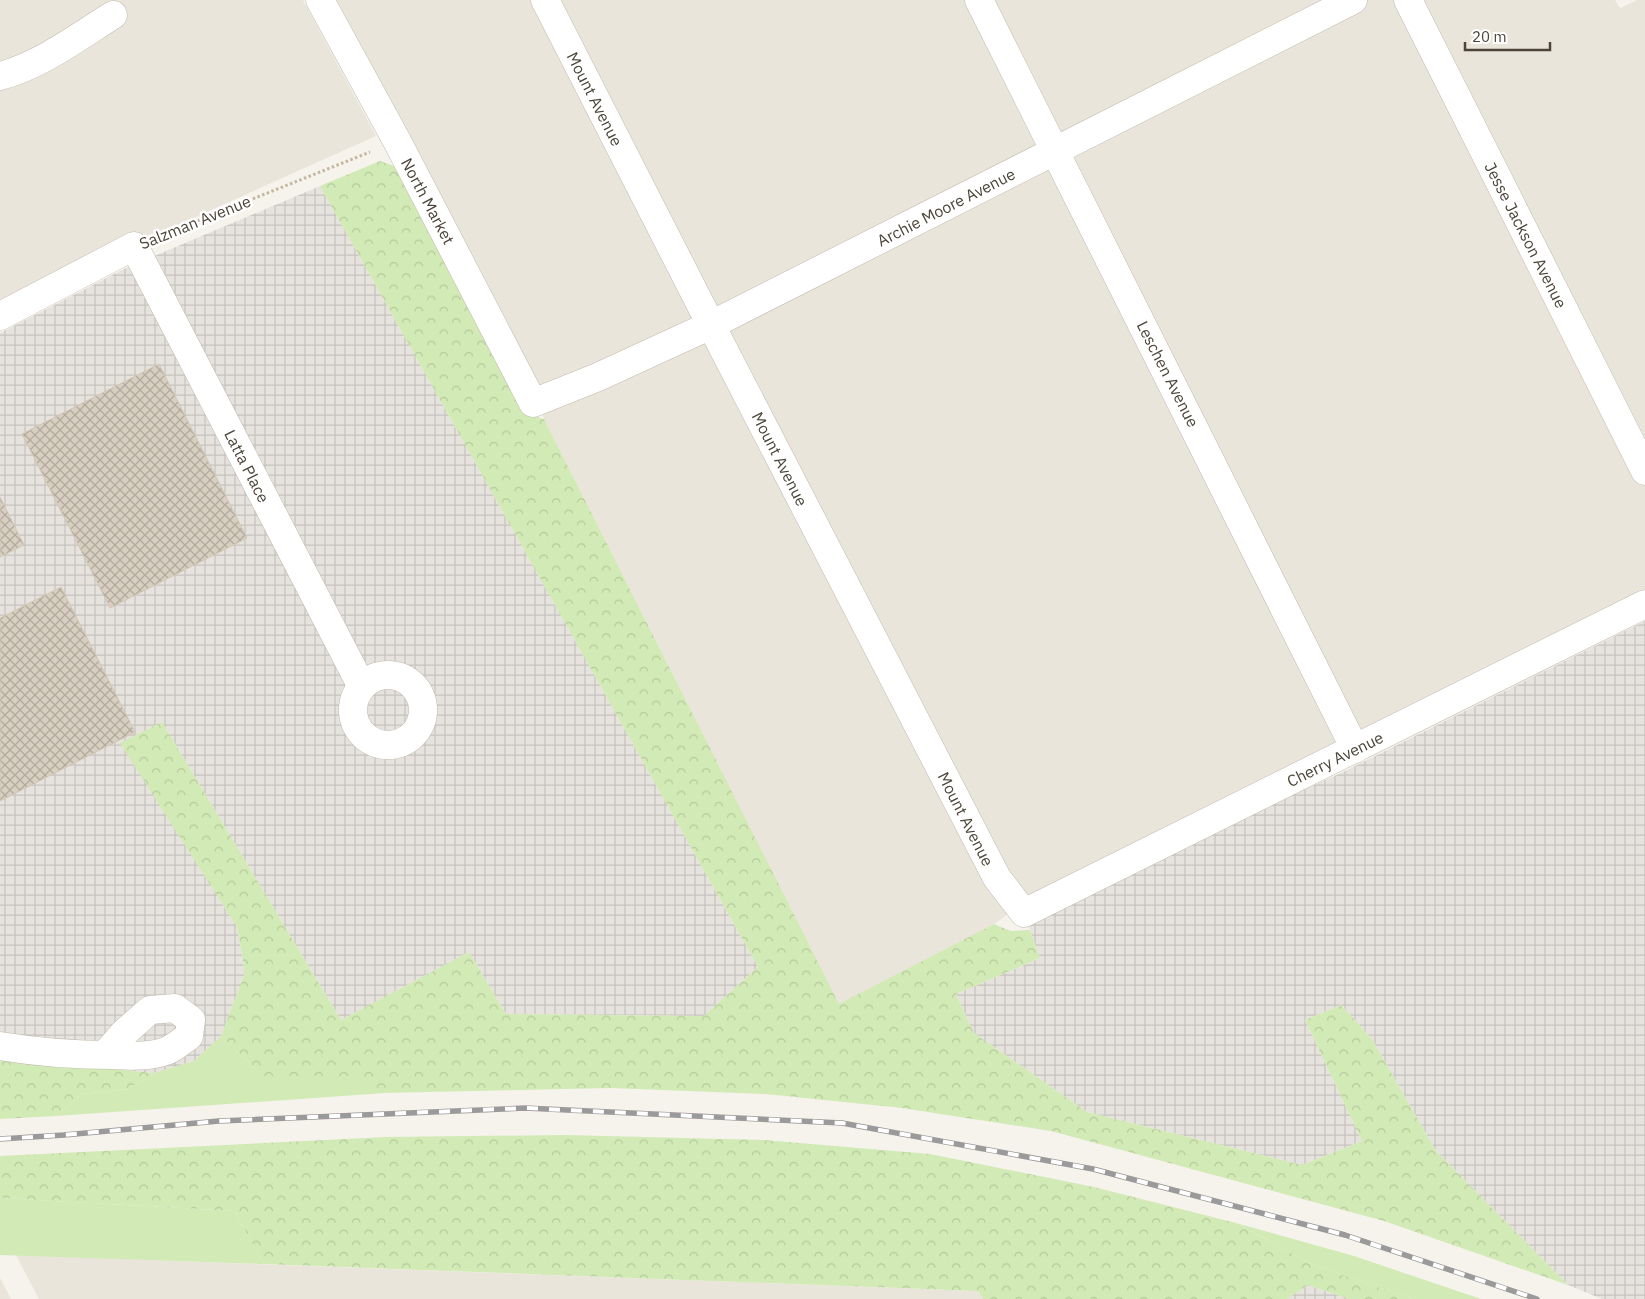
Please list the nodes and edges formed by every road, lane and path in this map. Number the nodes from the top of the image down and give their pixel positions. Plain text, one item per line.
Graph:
1 (320, 0) edge
2 (545, 0) edge
3 (979, 0) edge
4 (1354, 0) edge
5 (1408, 0) edge
6 (113, 14) dead end
7 (0, 76) edge
8 (397, 141) junction
9 (1056, 151) junction
10 (134, 246) junction
11 (0, 316) edge
12 (711, 325) junction
13 (533, 403) joint
14 (1645, 470) edge
15 (1645, 604) edge
16 (361, 686) dead end
17 (1355, 749) junction
18 (1024, 913) joint
19 (0, 1046) edge
20 (105, 1055) dead end

1 - 8 street, North Market
2 - 12 street, Mount Avenue
3 - 9 street, Leschen Avenue
4 - 9 street, Archie Moore Avenue
5 - 14 street, Jesse Jackson Avenue
6 - 7 street
8 - 10 path, Salzman Avenue
8 - 13 street, North Market
9 - 12 street, Archie Moore Avenue
9 - 17 street, Leschen Avenue
10 - 11 street, Salzman Avenue
10 - 16 street, Latta Place
12 - 13 street, Archie Moore Avenue
12 - 18 street, Mount Avenue
15 - 17 street, Cherry Avenue
17 - 18 street, Cherry Avenue
19 - 20 street

